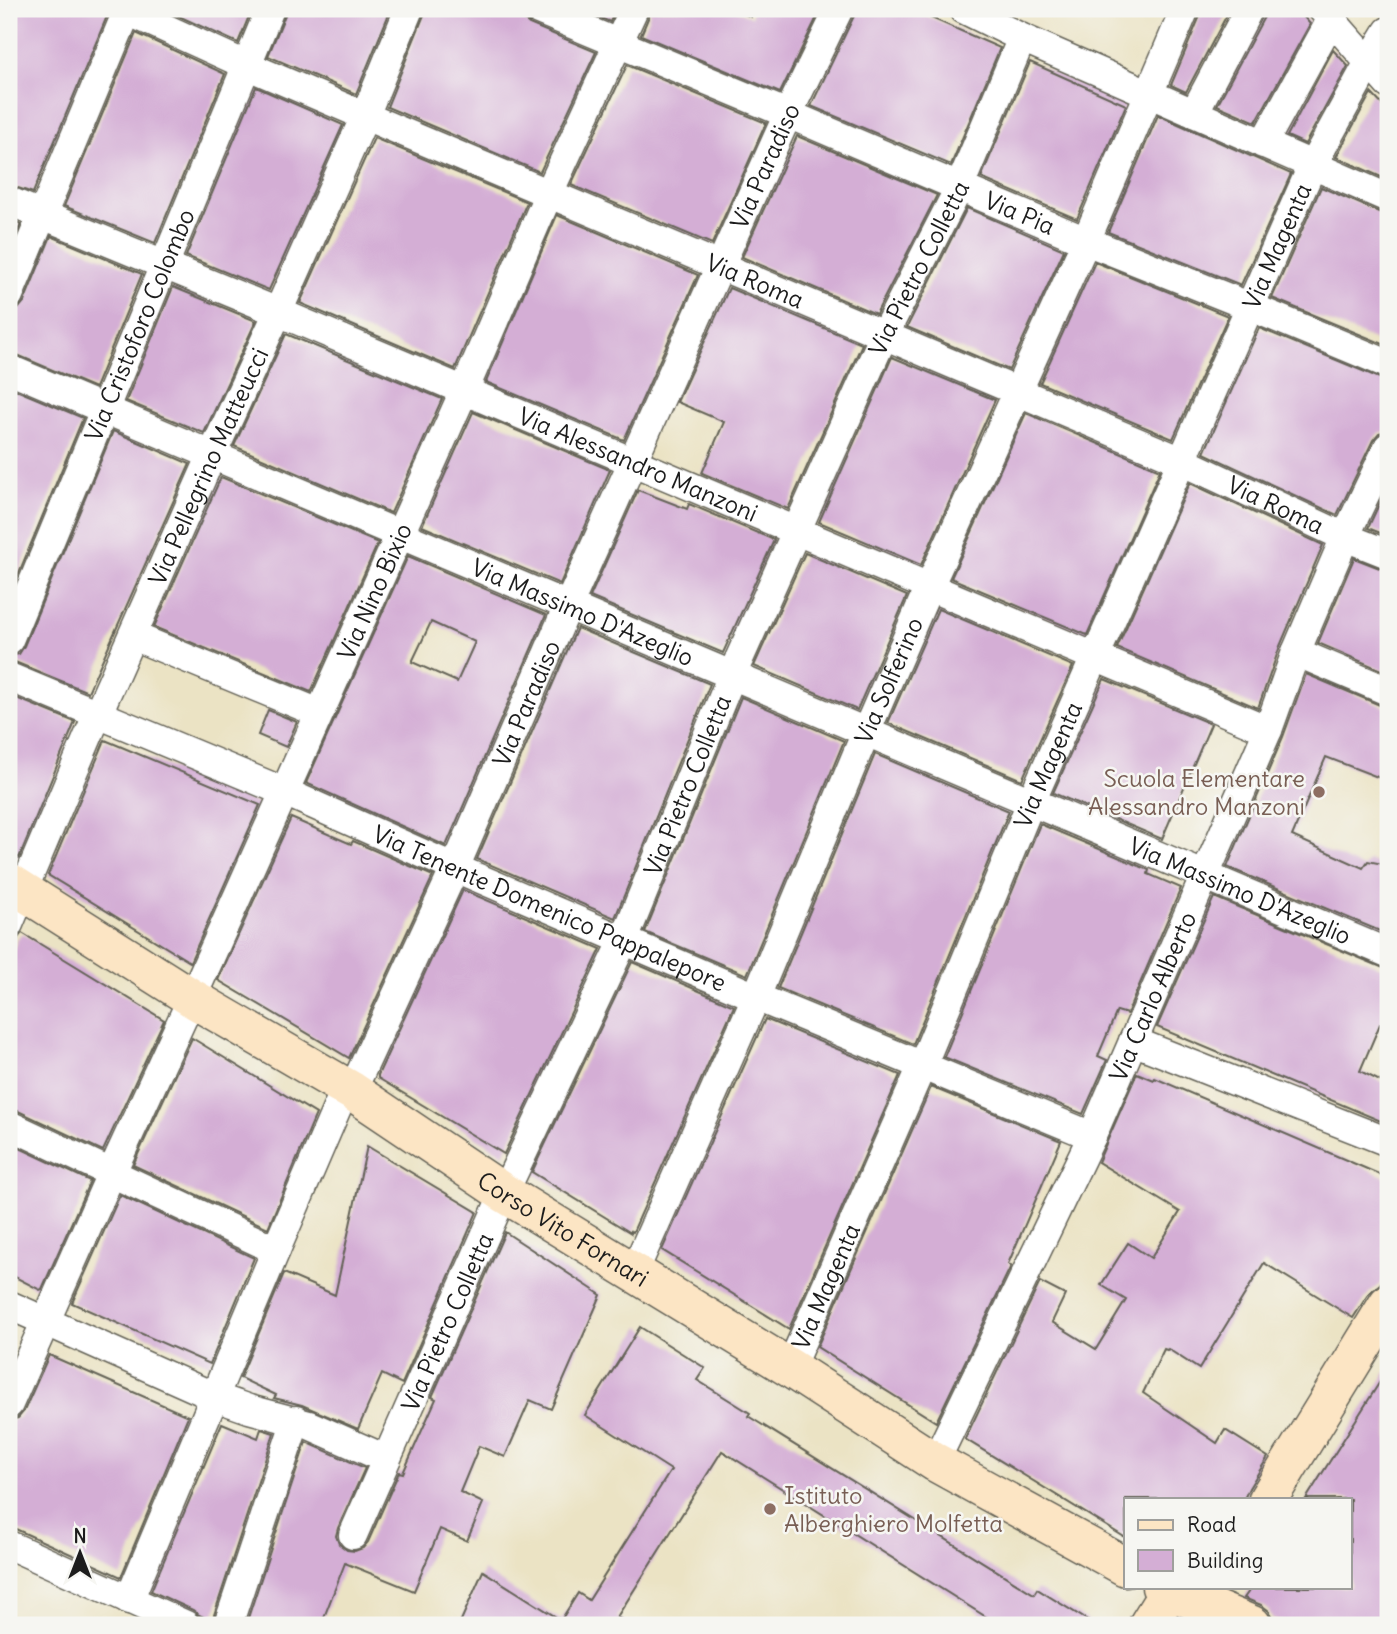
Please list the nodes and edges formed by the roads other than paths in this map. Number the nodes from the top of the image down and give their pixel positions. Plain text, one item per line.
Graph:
1 (126, 9) edge
2 (270, 9) edge
3 (409, 9) edge
4 (536, 9) edge
5 (634, 9) edge
6 (839, 9) edge
7 (963, 9) edge
8 (1185, 9) edge
9 (1249, 9) edge
10 (1330, 13) edge
11 (1388, 31) edge
12 (1022, 38) junction
13 (619, 43) junction
14 (1369, 62) junction
15 (246, 65) junction
16 (1388, 84) edge
17 (1149, 93) junction
18 (1194, 113) junction
19 (788, 114) junction
20 (365, 116) junction
21 (1263, 144) junction
22 (1313, 164) junction
23 (959, 188) junction
24 (548, 193) junction
25 (1388, 198) edge
26 (9, 201) edge
27 (43, 215) junction
28 (1086, 241) junction
29 (164, 265) junction
30 (721, 266) junction
31 (9, 295) edge
32 (1251, 307) junction
33 (278, 313) junction
34 (884, 335) junction
35 (1388, 364) edge
36 (9, 369) edge
37 (464, 391) junction
38 (1017, 392) junction
39 (104, 410) junction
40 (1388, 447) edge
41 (212, 455) junction
42 (1182, 461) junction
43 (632, 462) junction
44 (796, 531) junction
45 (399, 534) junction
46 (1345, 537) junction
47 (1388, 554) edge
48 (929, 587) junction
49 (568, 606) junction
50 (133, 636) junction
51 (9, 640) edge
52 (1296, 652) junction
53 (1096, 657) junction
54 (732, 675) junction
55 (9, 677) edge
56 (1388, 691) edge
57 (98, 713) junction
58 (319, 713) junction
59 (1268, 730) junction
60 (866, 732) junction
61 (285, 792) junction
62 (1031, 802) junction
63 (455, 868) junction
64 (1205, 876) junction
65 (13, 899) edge
66 (624, 940) junction
67 (1388, 953) edge
68 (756, 997) junction
69 (192, 998) junction
70 (1133, 1041) junction
71 (922, 1066) junction
72 (349, 1089) junction
73 (9, 1125) edge
74 (1092, 1136) junction
75 (1388, 1142) edge
76 (111, 1174) junction
77 (504, 1193) junction
78 (276, 1250) junction
79 (634, 1272) junction
80 (9, 1305) edge
81 (1385, 1315) edge
82 (46, 1321) junction
83 (790, 1368) junction
84 (215, 1396) junction
85 (9, 1404) edge
86 (296, 1420) junction
87 (386, 1459) junction
88 (935, 1462) junction
89 (1269, 1498) edge
90 (354, 1535) dead end
91 (9, 1545) edge
92 (1124, 1566) edge
93 (129, 1600) junction
94 (1193, 1601) edge
95 (186, 1625) edge
96 (228, 1625) edge
97 (1148, 1625) edge
98 (1252, 1625) edge

1 - 15 street, Via Roma
1 - 27 street
2 - 15 street, Via Cristoforo Colombo
3 - 20 street, Via Pellegrino Matteucci
4 - 13 street, Via Pia
5 - 13 street, Via Nino Bixio
6 - 19 street, Via Paradiso
7 - 12 street
8 - 17 street, Via Solferino
9 - 18 street
10 - 14 street
10 - 21 street
11 - 14 street, Via Magenta
12 - 17 street
12 - 23 street, Via Pietro Colletta
13 - 19 street, Via Pia
13 - 24 street, Via Nino Bixio
14 - 16 street
14 - 22 street, Via Magenta
15 - 20 street, Via Roma
15 - 29 street, Via Cristoforo Colombo
17 - 18 street
17 - 28 street, Via Solferino
18 - 21 street
19 - 23 street, Via Pia
19 - 30 street, Via Paradiso
20 - 24 street, Via Roma
20 - 33 street, Via Pellegrino Matteucci
21 - 22 street
22 - 25 street
22 - 32 street, Via Magenta
23 - 28 street, Via Pia
23 - 34 street, Via Pietro Colletta
24 - 30 street, Via Roma
24 - 37 street, Via Nino Bixio
26 - 27 street, Via Alessandro Manzoni
27 - 29 street, Via Alessandro Manzoni
27 - 31 street
28 - 32 street, Via Pia
28 - 38 street, Via Solferino
29 - 33 street, Via Alessandro Manzoni
29 - 39 street, Via Cristoforo Colombo
30 - 34 street, Via Roma
30 - 43 street, Via Paradiso
32 - 35 street, Via Pia
32 - 42 street, Via Magenta
33 - 37 street, Via Alessandro Manzoni
33 - 41 street, Via Pellegrino Matteucci
34 - 38 street, Via Roma
34 - 44 street, Via Pietro Colletta
36 - 39 street, Via Massimo D'Azeglio
37 - 43 street, Via Alessandro Manzoni
37 - 45 street, Via Nino Bixio
38 - 42 street, Via Roma
38 - 48 street, Via Solferino
39 - 41 street, Via Massimo D'Azeglio
39 - 51 street, Via Cristoforo Colombo
40 - 46 street, Via Carlo Alberto
41 - 45 street, Via Massimo D'Azeglio
41 - 50 street, Via Pellegrino Matteucci
42 - 46 street, Via Roma
42 - 53 street, Via Magenta
43 - 44 street, Via Alessandro Manzoni
43 - 49 street, Via Paradiso
44 - 48 street, Via Alessandro Manzoni
44 - 54 street, Via Pietro Colletta
45 - 49 street, Via Massimo D'Azeglio
45 - 58 street, Via Nino Bixio
46 - 47 street, Via Roma
46 - 52 street, Via Carlo Alberto
48 - 53 street, Via Alessandro Manzoni
48 - 60 street, Via Solferino
49 - 54 street, Via Massimo D'Azeglio
49 - 63 street, Via Paradiso
50 - 57 street, Via Pellegrino Matteucci
50 - 58 street
52 - 56 street
52 - 59 street, Via Carlo Alberto
53 - 59 street, Via Alessandro Manzoni
53 - 62 street, Via Magenta
54 - 60 street, Via Massimo D'Azeglio
54 - 66 street, Via Pietro Colletta
55 - 57 street, Via Tenente Domenico Pappalepore
57 - 61 street, Via Tenente Domenico Pappalepore
57 - 65 street, Via Pellegrino Matteucci
58 - 61 street, Via Nino Bixio
59 - 64 street, Via Carlo Alberto
60 - 62 street, Via Massimo D'Azeglio
60 - 68 street, Via Solferino
61 - 63 street, Via Tenente Domenico Pappalepore
61 - 69 street, Via Nino Bixio
62 - 64 street, Via Massimo D'Azeglio
62 - 71 street, Via Magenta
63 - 66 street, Via Tenente Domenico Pappalepore
63 - 72 street, Via Paradiso
64 - 67 street, Via Massimo D'Azeglio
64 - 70 street, Via Carlo Alberto
65 - 69 street, Corso Vito Fornari
66 - 68 street, Via Tenente Domenico Pappalepore
66 - 77 street, Via Pietro Colletta
68 - 71 street, Via Tenente Domenico Pappalepore
68 - 79 street, Via Solferino
69 - 72 street, Corso Vito Fornari
69 - 76 street, Via Nino Bixio
70 - 74 street, Via Carlo Alberto
70 - 75 street
71 - 74 street, Via Tenente Domenico Pappalepore
71 - 83 street, Via Magenta
72 - 77 street, Corso Vito Fornari
72 - 78 street, Via Paradiso
73 - 76 street
74 - 88 street, Via Carlo Alberto
76 - 78 street
76 - 82 street, Via Nino Bixio
77 - 79 street, Corso Vito Fornari
77 - 87 street, Via Pietro Colletta
78 - 84 street, Via Paradiso
79 - 83 street, Corso Vito Fornari
80 - 82 street
81 - 89 street
82 - 84 street
82 - 85 street, Via Nino Bixio
83 - 88 street, Corso Vito Fornari
84 - 86 street
84 - 93 street, Via Paradiso
86 - 87 street
86 - 96 street
87 - 90 street, Via Pietro Colletta
88 - 92 street, Corso Vito Fornari
91 - 93 street
93 - 95 street
94 - 97 street
94 - 98 street

